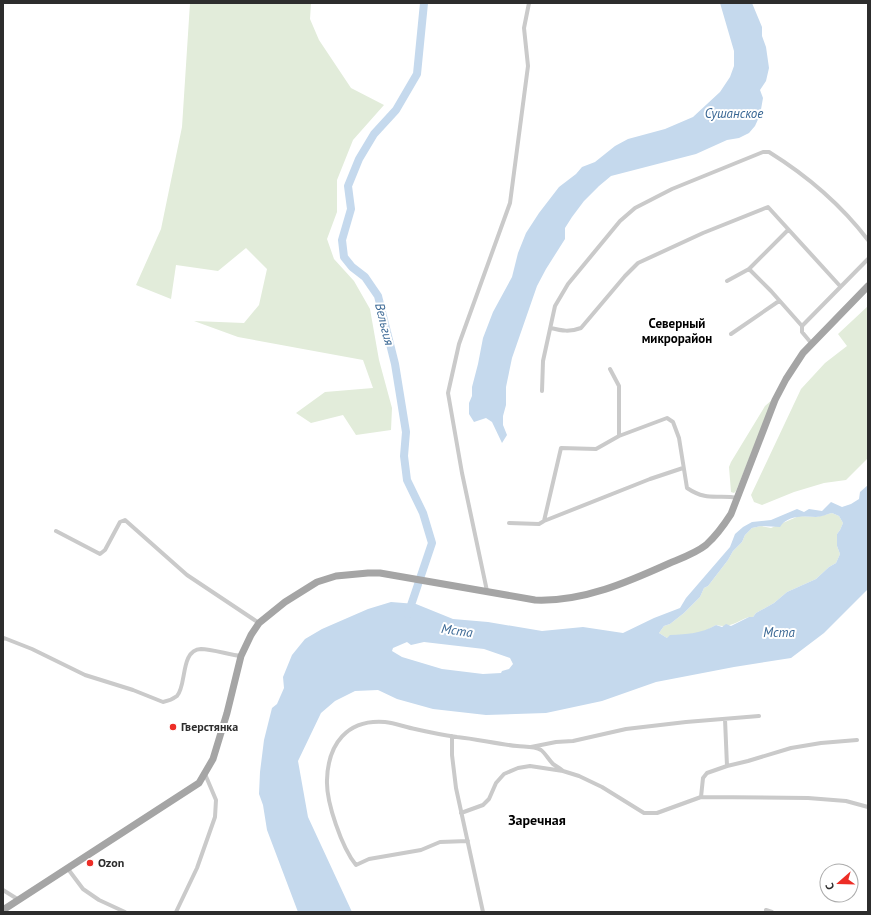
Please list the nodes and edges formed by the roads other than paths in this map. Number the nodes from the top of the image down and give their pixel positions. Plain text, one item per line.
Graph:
1 (529, 3) edge
2 (788, 230) junction
3 (868, 240) edge
4 (868, 259) edge
5 (749, 269) junction
6 (727, 281) dead end
7 (840, 286) junction
8 (868, 286) edge
9 (779, 301) junction
10 (802, 326) junction
11 (551, 328) junction
12 (731, 334) dead end
13 (812, 344) junction
14 (610, 369) dead end
15 (542, 391) dead end
16 (619, 436) junction
17 (683, 468) junction
18 (739, 495) junction
19 (544, 521) junction
20 (509, 523) dead end
21 (56, 531) dead end
22 (487, 591) junction
23 (259, 623) junction
24 (3, 639) edge
25 (241, 656) junction
26 (759, 716) dead end
27 (725, 719) junction
28 (452, 736) junction
29 (857, 740) dead end
30 (531, 747) junction
31 (727, 766) junction
32 (563, 771) junction
33 (204, 774) junction
34 (701, 797) junction
35 (868, 807) edge
36 (461, 813) junction
37 (468, 841) junction
38 (68, 869) junction
39 (3, 890) edge
40 (19, 900) junction
41 (3, 910) edge
42 (766, 910) dead end
43 (125, 912) edge
44 (176, 912) edge
45 (483, 912) edge
46 (772, 912) edge

1 - 22 street
2 - 5 street
2 - 7 street
2 - 11 street
3 - 11 street
4 - 7 street
5 - 6 street
5 - 9 street
7 - 10 street
8 - 13 main road
9 - 10 street
9 - 12 street
10 - 13 street
11 - 15 street
13 - 18 main road
14 - 16 street
16 - 17 street
16 - 19 street
17 - 18 street
17 - 19 street
18 - 22 main road
19 - 20 street
21 - 23 street
22 - 23 main road
23 - 25 main road
24 - 25 street
25 - 33 main road
26 - 27 street
27 - 30 street
27 - 31 street
28 - 30 street
28 - 36 street
28 - 37 street
29 - 31 street
30 - 32 street
31 - 34 street
32 - 34 street
32 - 36 street
33 - 38 main road
33 - 44 street
34 - 35 street
36 - 37 street
37 - 45 street
38 - 40 main road
38 - 43 street
39 - 40 street
40 - 41 main road
42 - 46 street

